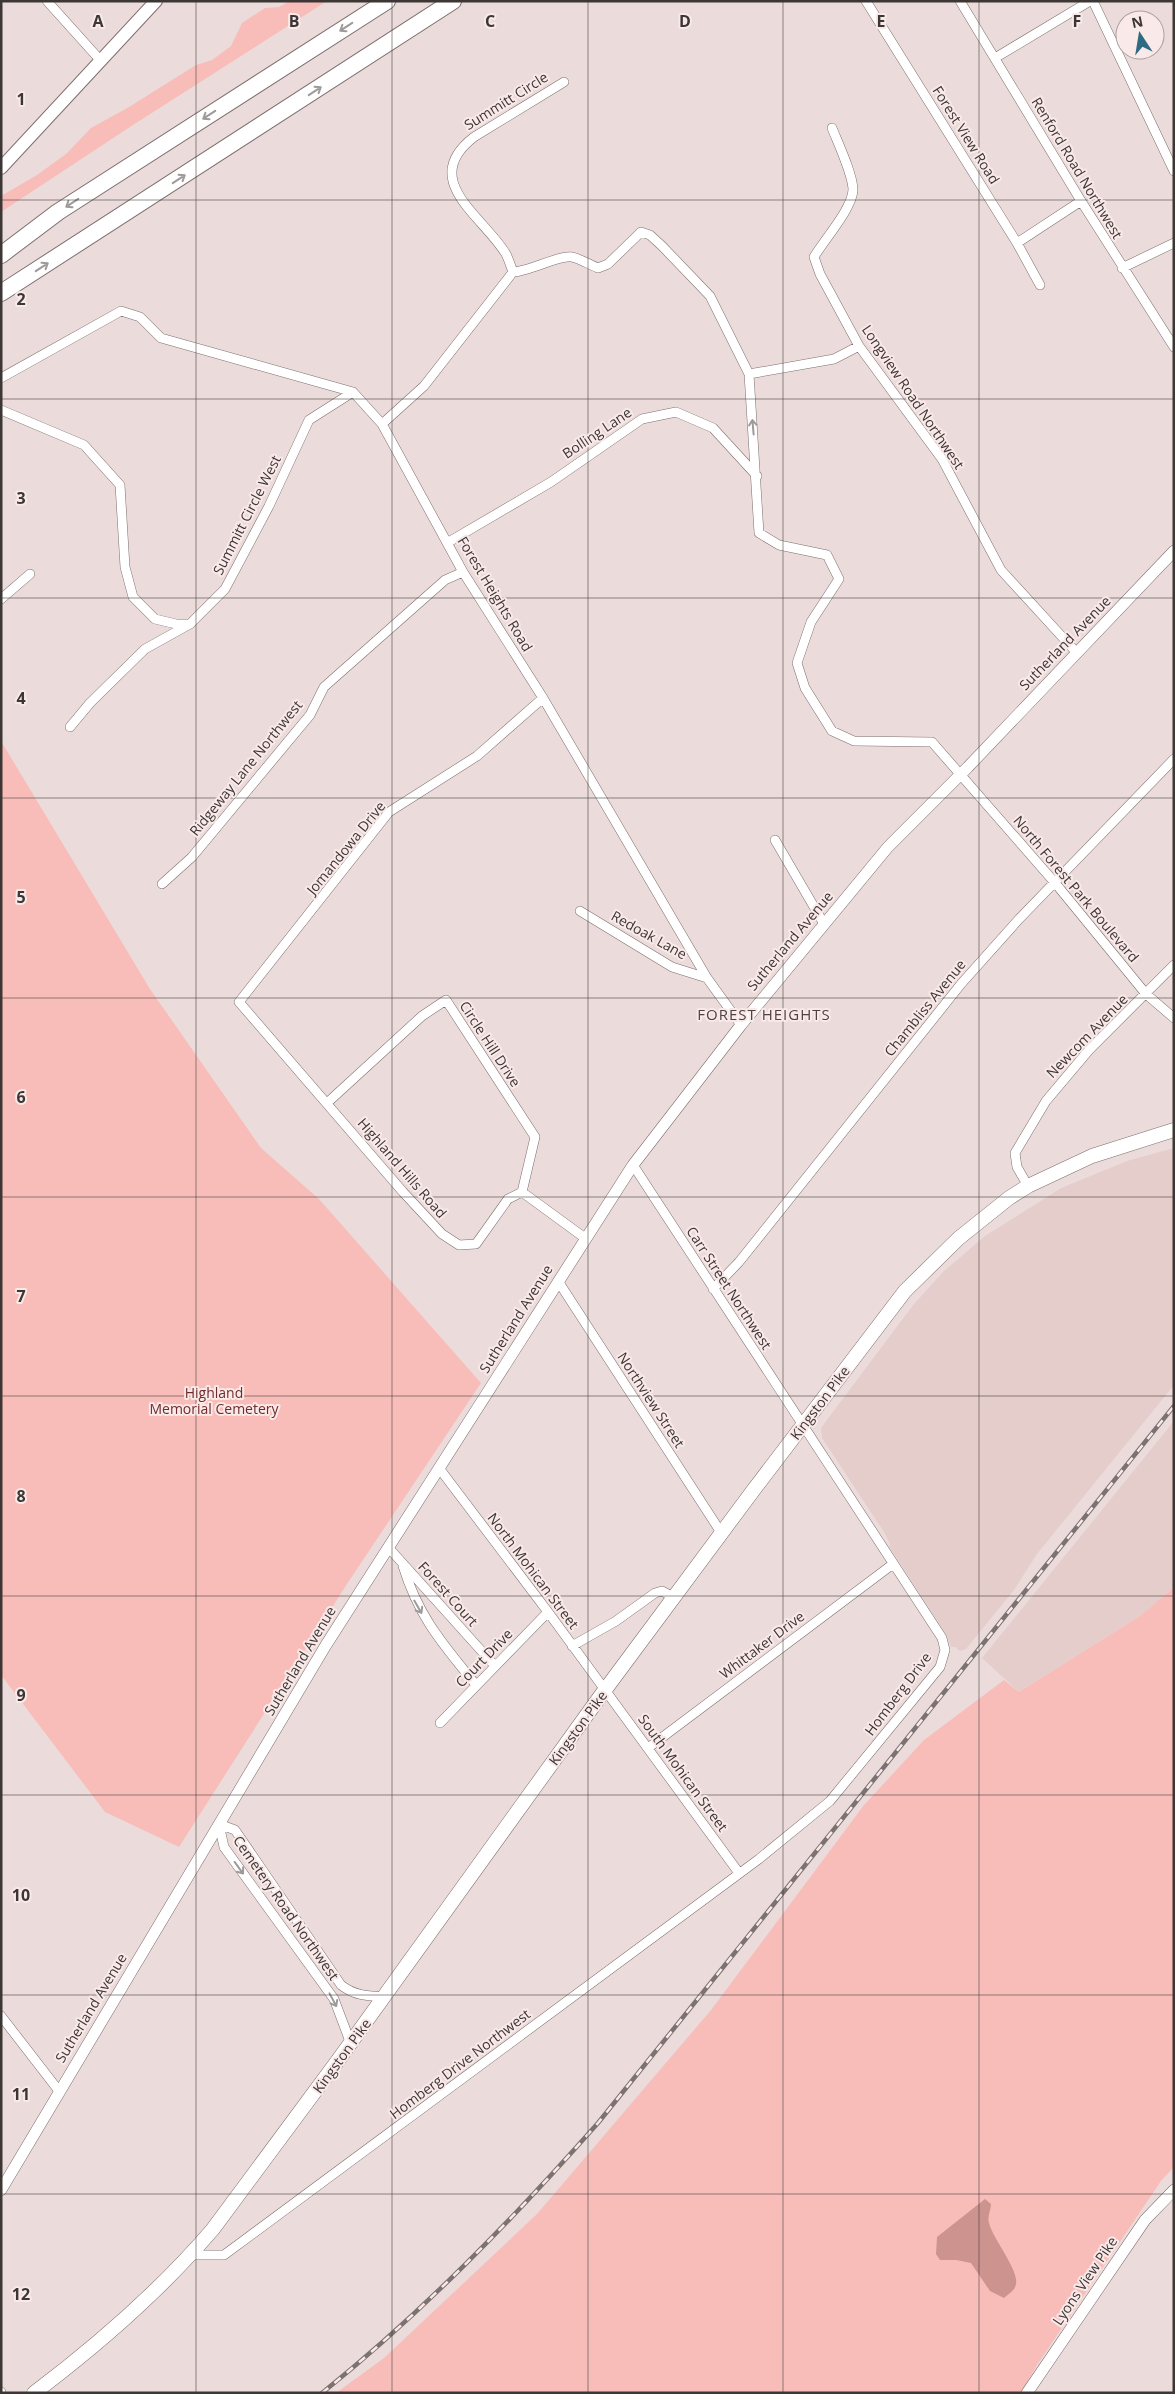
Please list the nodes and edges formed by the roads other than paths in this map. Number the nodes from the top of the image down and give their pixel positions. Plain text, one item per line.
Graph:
1 (47, 1) edge
2 (156, 1) edge
3 (387, 1) edge
4 (453, 1) edge
5 (866, 1) edge
6 (960, 1) edge
7 (1091, 1) edge
8 (995, 58) junction
9 (101, 61) junction
10 (564, 82) dead end
11 (832, 128) dead end
12 (1, 168) edge
13 (1174, 171) edge
14 (1080, 201) junction
15 (1017, 243) junction
16 (1174, 243) edge
17 (1, 255) edge
18 (1122, 268) junction
19 (513, 272) junction
20 (1040, 285) dead end
21 (1, 293) edge
22 (860, 346) junction
23 (1174, 347) edge
24 (748, 374) junction
25 (1, 378) edge
26 (353, 392) junction
27 (1, 410) edge
28 (382, 424) junction
29 (757, 476) junction
30 (447, 543) junction
31 (1174, 551) edge
32 (463, 572) junction
33 (30, 574) dead end
34 (1, 599) edge
35 (190, 624) junction
36 (1076, 652) junction
37 (543, 698) junction
38 (70, 727) dead end
39 (1174, 759) edge
40 (960, 775) junction
41 (775, 840) dead end
42 (162, 884) dead end
43 (1056, 884) junction
44 (580, 911) dead end
45 (824, 924) junction
46 (1174, 964) edge
47 (707, 978) junction
48 (1146, 994) junction
49 (239, 1002) joint
50 (1174, 1018) edge
51 (740, 1025) junction
52 (327, 1102) junction
53 (1174, 1130) edge
54 (632, 1165) junction
55 (1028, 1186) junction
56 (522, 1192) junction
57 (585, 1238) junction
58 (558, 1281) junction
59 (713, 1289) junction
60 (803, 1425) junction
61 (439, 1468) junction
62 (722, 1534) junction
63 (388, 1547) junction
64 (401, 1562) junction
65 (893, 1564) junction
66 (675, 1598) junction
67 (548, 1612) junction
68 (572, 1646) junction
69 (495, 1666) junction
70 (476, 1685) junction
71 (605, 1690) junction
72 (440, 1723) dead end
73 (648, 1748) junction
74 (219, 1824) junction
75 (739, 1873) junction
76 (384, 1997) junction
77 (1, 2016) edge
78 (351, 2044) junction
79 (59, 2091) junction
80 (1, 2190) edge
81 (1174, 2190) edge
82 (191, 2255) junction
83 (34, 2393) edge
84 (1027, 2393) edge

1 - 9 street
2 - 9 main road
3 -> 17 highway
21 -> 4 highway
5 - 15 street, Forest View Road
6 - 8 street, Renford Road Northwest
7 - 8 street
7 - 13 street
8 - 14 street, Renford Road Northwest
9 - 12 main road
10 - 19 street, Summitt Circle
11 - 22 street, Longview Road Northwest
14 - 15 street
14 - 18 street, Renford Road Northwest
15 - 20 street, Forest View Road
16 - 18 street
18 - 23 street, Renford Road Northwest
19 - 24 street
19 - 28 street
22 - 24 street
22 - 36 street, Longview Road Northwest
29 -> 24 street
25 - 26 street
26 - 28 street, Forest Heights Road
26 - 35 street, Summitt Circle West
27 - 35 street
28 - 30 street, Forest Heights Road
29 - 30 street, Bolling Lane
29 - 40 street, North Forest Park Boulevard
30 - 32 street, Forest Heights Road
31 - 36 street, Sutherland Avenue
32 - 37 street, Forest Heights Road
32 - 42 street, Ridgeway Lane Northwest
33 - 34 street
35 - 38 street, Summitt Circle West
36 - 40 street, Sutherland Avenue
37 - 47 street, Forest Heights Road
37 - 49 street, Jomandowa Drive
39 - 43 street, Chambliss Avenue
40 - 43 street, North Forest Park Boulevard
40 - 45 street, Sutherland Avenue
41 - 45 street
43 - 48 street, North Forest Park Boulevard
43 - 59 street, Chambliss Avenue
44 - 47 street, Redoak Lane
45 - 51 street, Sutherland Avenue
46 - 48 street, Newcom Avenue
47 - 51 street, Forest Heights Road
48 - 50 street, North Forest Park Boulevard
48 - 55 street, Newcom Avenue
49 - 52 street, Highland Hills Road
51 - 54 street, Sutherland Avenue
52 - 56 street, Highland Hills Road
52 - 56 street, Circle Hill Drive
53 - 55 main road, Kingston Pike
54 - 57 street, Sutherland Avenue
54 - 59 street, Carr Street Northwest
55 - 60 main road, Kingston Pike
56 - 57 street
57 - 58 street, Sutherland Avenue
58 - 61 street, Sutherland Avenue
58 - 62 street, Northview Street
59 - 60 street, Carr Street Northwest
60 - 62 main road, Kingston Pike
60 - 65 street, Homberg Drive
61 - 63 street, Sutherland Avenue
61 - 67 street, North Mohican Street
62 - 66 main road, Kingston Pike
63 - 64 street, Forest Court
63 - 74 street, Sutherland Avenue
64 - 69 street, Forest Court
64 -> 70 street, Forest Court
65 - 73 street, Whittaker Drive
65 - 75 street, Homberg Drive
66 - 68 street
66 - 71 main road, Kingston Pike
67 - 68 street, North Mohican Street
67 - 69 street, Court Drive
68 - 71 street, North Mohican Street
69 - 70 street, Court Drive
70 - 72 street, Court Drive
71 - 73 street, South Mohican Street
71 - 76 main road, Kingston Pike
73 - 75 street, South Mohican Street
74 - 76 street, Cemetery Road Northwest
74 -> 78 street, Cemetery Road Northwest
74 - 79 street, Sutherland Avenue
75 - 82 street, Homberg Drive Northwest
76 - 78 main road, Kingston Pike
77 - 79 street
78 - 82 main road, Kingston Pike
79 - 80 street, Sutherland Avenue
81 - 84 street, Lyons View Pike
82 - 83 main road, Kingston Pike

